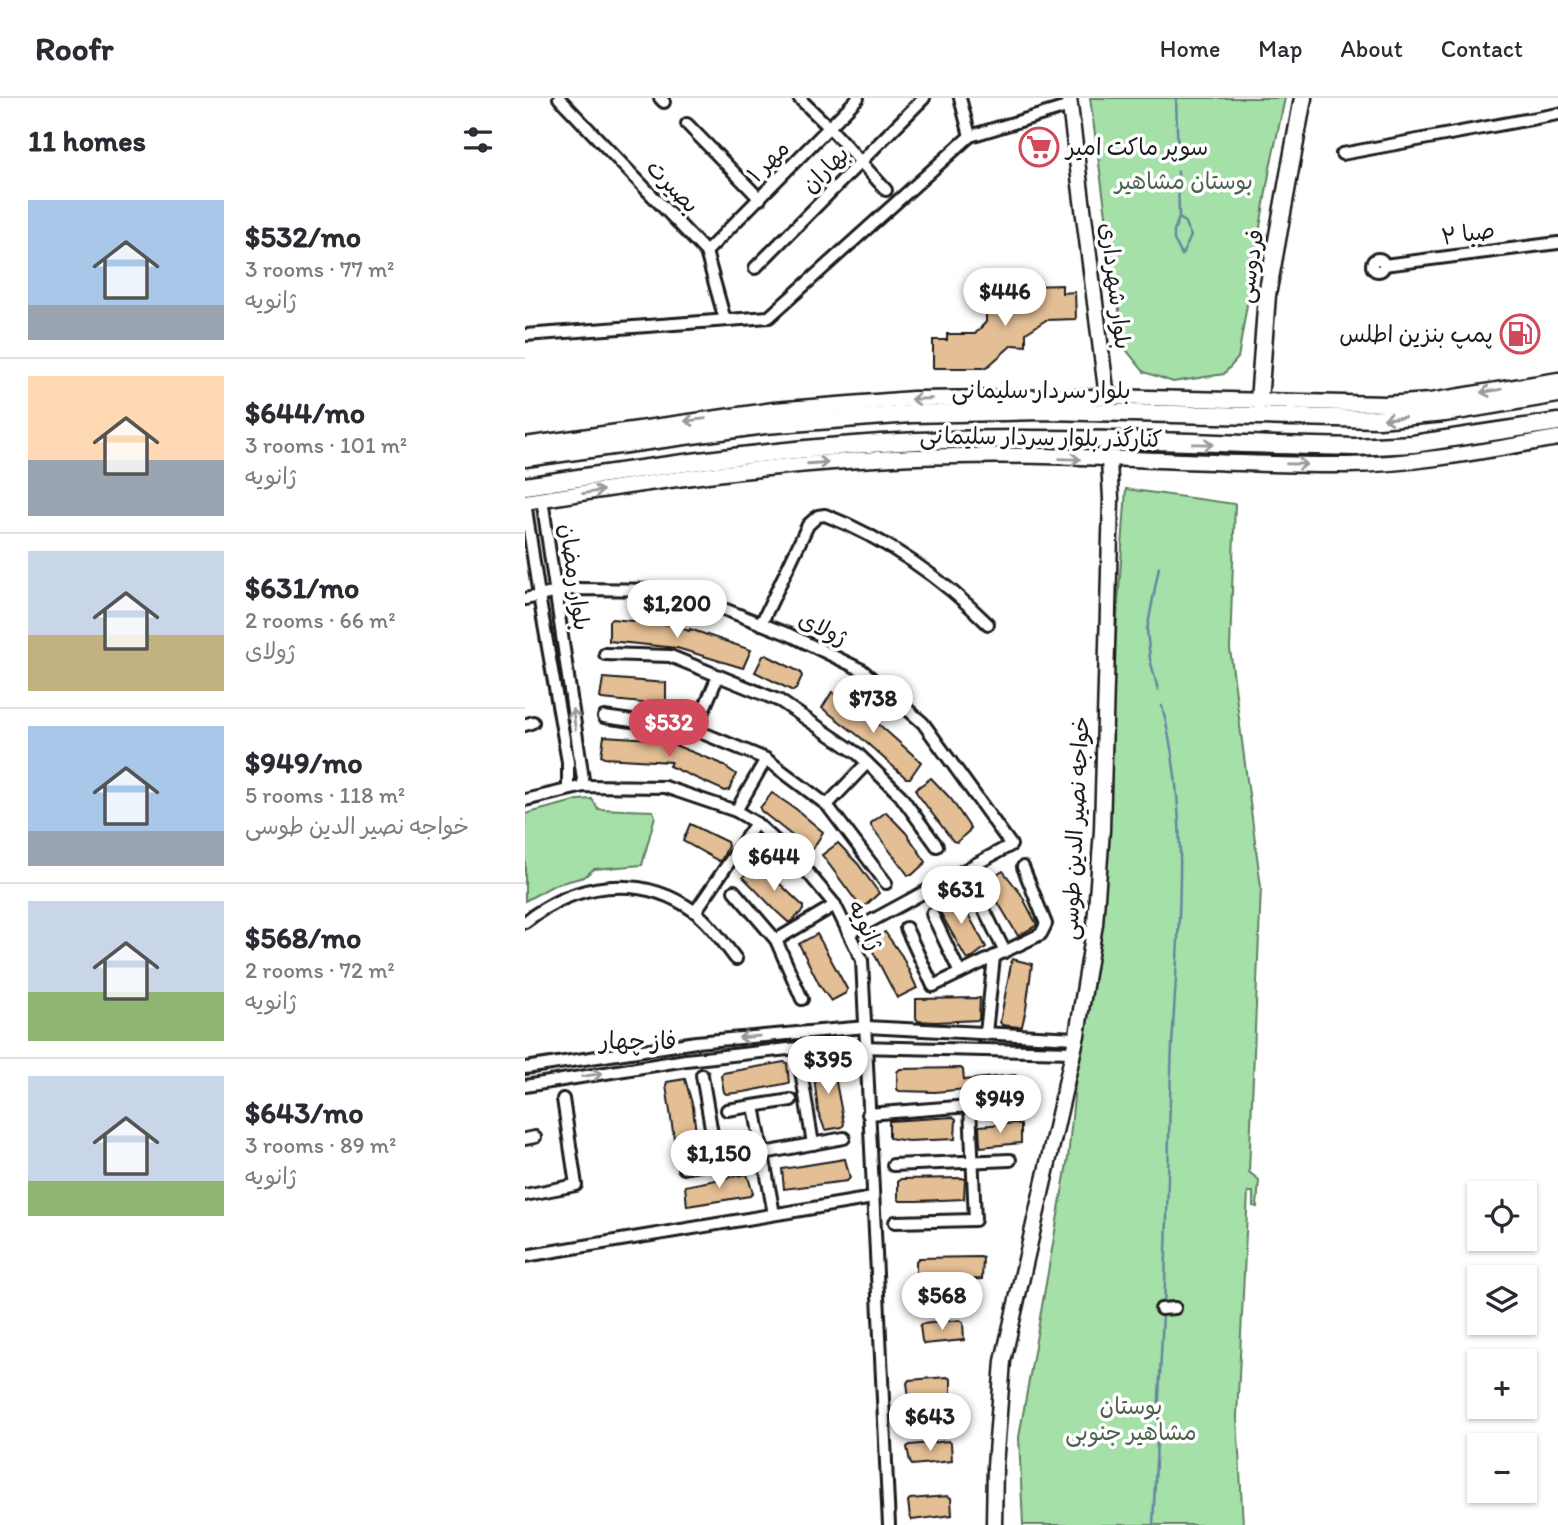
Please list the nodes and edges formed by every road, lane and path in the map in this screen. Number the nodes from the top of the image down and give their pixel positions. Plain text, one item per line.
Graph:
1 (559, 98) edge
2 (799, 98) edge
3 (923, 98) edge
4 (960, 98) edge
5 (1303, 98) edge
6 (855, 99) edge
7 (1069, 102) edge
8 (1558, 114) edge
9 (687, 124) dead end
10 (830, 128) junction
11 (970, 136) junction
12 (1342, 154) dead end
13 (861, 163) junction
14 (886, 190) dead end
15 (760, 199) junction
16 (1558, 243) edge
17 (706, 252) junction
18 (1384, 265) dead end
19 (755, 268) dead end
20 (726, 320) junction
21 (525, 335) edge
22 (1558, 380) edge
23 (1558, 394) edge
24 (1107, 397) junction
25 (1195, 399) junction
26 (1259, 401) junction
27 (1162, 413) junction
28 (1558, 422) edge
29 (1558, 438) edge
30 (920, 441) junction
31 (525, 445) edge
32 (958, 456) junction
33 (525, 458) edge
34 (876, 459) junction
35 (1108, 460) junction
36 (525, 486) edge
37 (543, 499) junction
38 (525, 502) edge
39 (556, 593) junction
40 (539, 596) junction
41 (525, 599) edge
42 (761, 624) junction
43 (988, 624) dead end
44 (605, 654) dead end
45 (718, 676) junction
46 (604, 717) dead end
47 (695, 730) junction
48 (766, 759) junction
49 (867, 763) junction
50 (576, 788) junction
51 (525, 800) edge
52 (578, 800) dead end
53 (827, 805) junction
54 (736, 811) junction
55 (756, 823) junction
56 (937, 846) dead end
57 (1023, 867) dead end
58 (886, 883) dead end
59 (734, 891) dead end
60 (977, 895) dead end
61 (835, 905) junction
62 (695, 912) junction
63 (932, 915) dead end
64 (525, 922) edge
65 (906, 928) dead end
66 (849, 933) junction
67 (776, 940) junction
68 (1000, 954) junction
69 (736, 959) dead end
70 (960, 973) junction
71 (802, 999) dead end
72 (866, 1027) junction
73 (986, 1033) junction
74 (684, 1044) junction
75 (1075, 1045) junction
76 (867, 1046) junction
77 (686, 1060) junction
78 (800, 1065) dead end
79 (525, 1068) edge
80 (702, 1075) dead end
81 (525, 1086) edge
82 (563, 1099) dead end
83 (792, 1100) dead end
84 (754, 1106) junction
85 (727, 1110) dead end
86 (869, 1114) junction
87 (844, 1138) dead end
88 (813, 1144) junction
89 (763, 1155) junction
90 (1010, 1160) dead end
91 (972, 1162) junction
92 (717, 1163) junction
93 (893, 1165) dead end
94 (684, 1168) dead end
95 (525, 1195) edge
96 (873, 1198) junction
97 (774, 1214) junction
98 (895, 1222) dead end
99 (525, 1256) edge
100 (1175, 1308) dead end
101 (1161, 1309) dead end
102 (889, 1525) edge
103 (995, 1525) edge

1 - 17 street, بصیرت
2 - 10 street
3 - 13 street, بهاران
4 - 11 street
5 - 26 main road, فردوسی
6 - 10 street, مهر ۱
7 - 11 street
7 - 24 street, بلوار شهرداری
8 - 12 street
9 - 15 street
10 - 13 street
10 - 15 street, مهر ۱
11 - 20 street
13 - 14 street
13 - 19 street, بهاران
15 - 17 street, مهر ۱
16 - 18 street, صبا ۲
17 - 20 street, بصیرت
20 - 21 street
22 -> 26 street, کنارگذر بلوار سردار سلیمانی
23 -> 27 main road, بلوار سردار سلیمانی
24 - 25 street, کنارگذر بلوار سردار سلیمانی
24 -> 31 street, کنارگذر بلوار سردار سلیمانی
25 - 26 street, کنارگذر بلوار سردار سلیمانی
25 - 27 street
27 - 33 main road, بلوار سردار سلیمانی
30 -> 28 main road
35 -> 29 street, کنارگذر بلوار سردار سلیمانی
30 - 32 street
30 - 34 street
30 - 36 main road
32 - 34 street, کنارگذر بلوار سردار سلیمانی
32 -> 35 street, کنارگذر بلوار سردار سلیمانی
37 -> 34 street, کنارگذر بلوار سردار سلیمانی
35 - 75 street, خواجه نصیر الدین طوسی
37 - 38 street, کنارگذر بلوار سردار سلیمانی
37 - 39 street, بلوار رمضان
38 - 40 street, بلوار رمضان
39 - 40 street, ژولای
39 - 42 street, ژولای
50 -> 39 street, بلوار رمضان
40 - 41 street, ژولای
40 - 50 street, بلوار رمضان
42 - 43 street
42 - 66 street, ژولای
44 - 45 street
45 - 47 street
45 - 49 street
46 - 47 street
47 - 48 street
48 - 53 street
48 - 54 street
49 - 53 street
49 - 56 street
50 - 51 street, ژانویه
50 - 52 street
50 - 54 street, ژانویه
53 - 58 street
54 - 55 street, ژانویه
55 - 61 street, ژانویه
55 - 62 street
57 - 68 street
59 - 67 street
60 - 68 street
61 - 66 street, ژانویه
61 - 67 street
62 - 64 street
62 - 69 street
63 - 70 street
65 - 70 street
66 - 72 street, ژانویه
67 - 71 street
68 - 70 street
68 - 73 street
72 - 73 street
72 -> 74 street
72 - 76 street, ژانویه
73 - 75 street
74 - 77 street
74 - 79 street
75 - 76 street
75 - 103 street, خواجه نصیر الدین طوسی
76 - 77 street
76 - 86 street, ژانویه
81 -> 77 street
78 - 88 street
80 - 92 street
82 - 95 street
83 - 84 street
84 - 85 street
84 - 89 street
86 - 91 street
86 - 96 street, ژانویه
87 - 88 street
88 - 89 street
89 - 92 street
89 - 97 street
90 - 91 street
91 - 93 street
91 - 98 street
92 - 94 street
96 - 97 street
96 - 102 street, ژانویه
97 - 99 street
100 - 101 street

